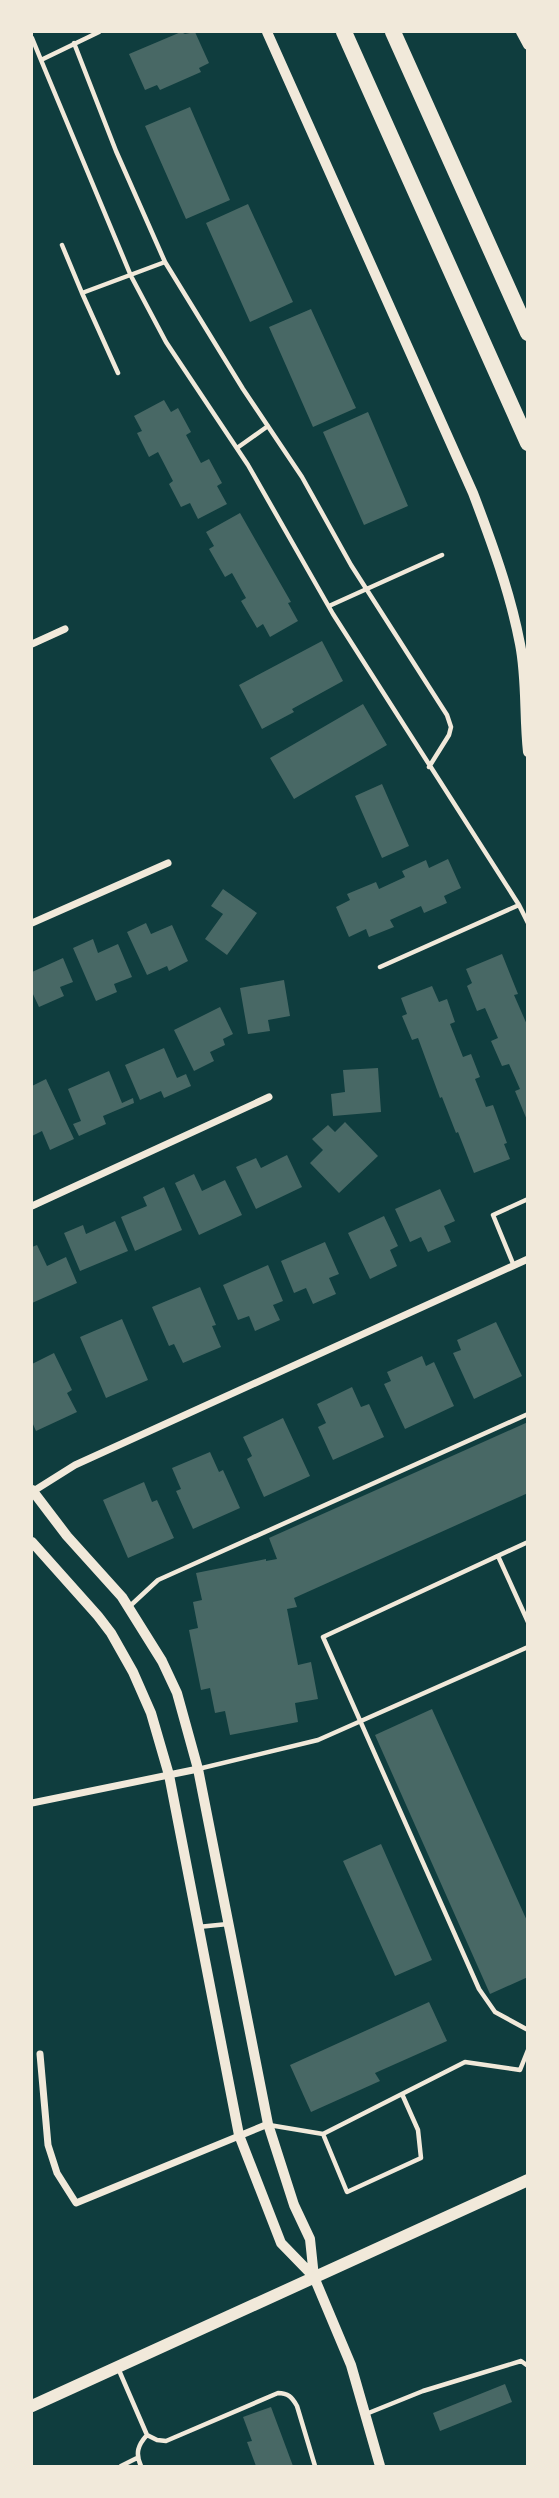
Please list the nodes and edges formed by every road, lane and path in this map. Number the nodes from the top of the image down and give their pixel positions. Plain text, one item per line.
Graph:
1 (99, 32) edge
2 (267, 32) edge
3 (344, 32) edge
4 (393, 32) edge
5 (521, 32) edge
6 (32, 38) edge
7 (74, 43) junction
8 (527, 45) edge
9 (41, 60) junction
10 (62, 245) dead end
11 (165, 262) junction
12 (131, 276) junction
13 (82, 293) junction
14 (527, 333) edge
15 (118, 373) dead end
16 (268, 426) junction
17 (527, 443) edge
18 (237, 448) junction
19 (442, 555) dead end
20 (366, 589) junction
21 (329, 606) junction
22 (65, 629) dead end
23 (32, 644) edge
24 (527, 752) edge
25 (429, 766) junction
26 (168, 863) dead end
27 (519, 905) junction
28 (32, 923) edge
29 (527, 923) edge
30 (380, 967) dead end
31 (270, 1097) dead end
32 (527, 1199) edge
33 (32, 1206) edge
34 (527, 1259) edge
35 (513, 1266) junction
36 (527, 1414) edge
37 (32, 1491) edge
38 (32, 1542) edge
39 (527, 1542) edge
40 (498, 1556) junction
41 (129, 1607) junction
42 (527, 1622) edge
43 (527, 1647) edge
44 (360, 1723) junction
45 (198, 1769) junction
46 (169, 1775) junction
47 (32, 1803) edge
48 (229, 1924) junction
49 (198, 1927) junction
50 (527, 2030) edge
51 (527, 2050) edge
52 (40, 2054) dead end
53 (401, 2094) junction
54 (268, 2124) junction
55 (323, 2134) junction
56 (239, 2135) junction
57 (527, 2180) edge
58 (314, 2277) junction
59 (527, 2366) edge
60 (117, 2367) junction
61 (32, 2406) edge
62 (365, 2415) junction
63 (148, 2435) junction
64 (137, 2458) junction
65 (121, 2466) edge
66 (141, 2466) edge
67 (315, 2466) edge
68 (380, 2466) edge

1 - 7 lane
2 - 24 street
3 - 17 highway
4 - 14 highway
5 - 8 street
6 - 9 lane
7 - 9 lane
7 - 11 lane
9 - 12 lane
10 - 13 lane
11 - 12 lane
11 - 16 lane
12 - 13 lane
12 - 18 lane
13 - 15 lane
16 - 18 lane
16 - 20 lane
18 - 21 lane
19 - 20 lane
20 - 21 lane
20 - 25 lane
21 - 25 lane
22 - 23 street
25 - 27 lane
26 - 28 street
27 - 29 lane
27 - 30 lane
31 - 33 street
32 - 35 lane
34 - 35 street
35 - 37 street
36 - 41 lane
37 - 41 street
38 - 46 street
39 - 40 lane
40 - 42 lane
40 - 44 lane
41 - 45 street
43 - 44 lane
44 - 45 lane
44 - 50 lane
45 - 46 street
45 - 48 street
46 - 47 street
46 - 49 street
48 - 49 lane
48 - 54 street
49 - 56 street
51 - 53 lane
52 - 56 street
53 - 55 lane
53 - 55 lane
54 - 55 lane
54 - 56 street
54 - 58 street
56 - 58 street
57 - 58 main road
58 - 60 main road
58 - 62 street
59 - 62 lane
60 - 61 main road
60 - 63 lane
62 - 68 street
63 - 64 lane
63 - 67 lane
64 - 65 lane
64 - 66 lane

